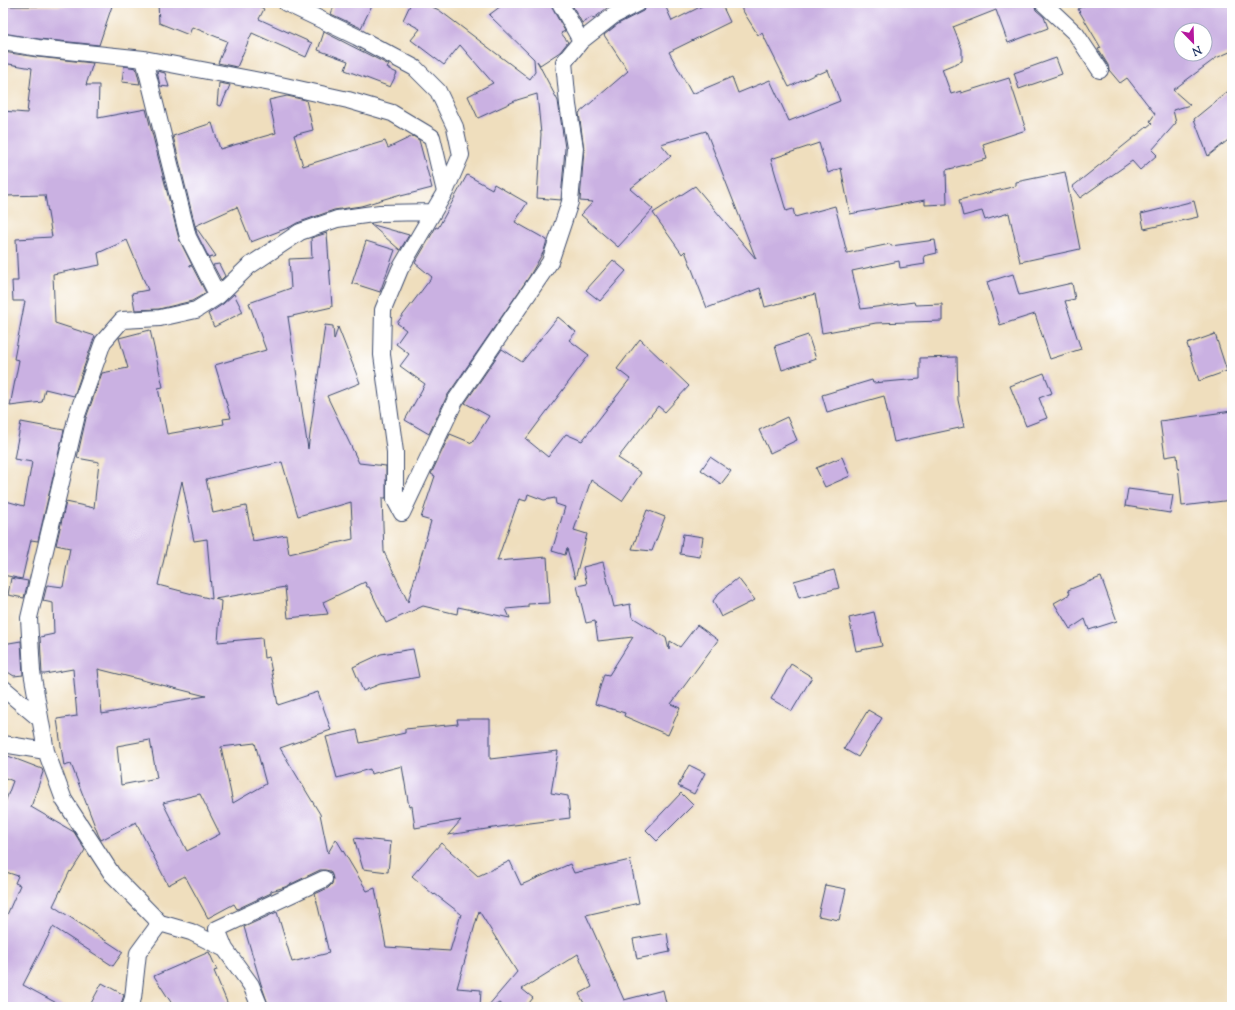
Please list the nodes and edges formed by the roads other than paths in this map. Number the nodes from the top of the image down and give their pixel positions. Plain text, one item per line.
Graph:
1 (286, 3) edge
2 (560, 3) edge
3 (638, 3) edge
4 (1043, 3) edge
5 (582, 41) junction
6 (3, 42) edge
7 (144, 59) junction
8 (1100, 70) dead end
9 (445, 192) junction
10 (433, 212) junction
11 (218, 296) junction
12 (3, 688) edge
13 (40, 720) junction
14 (3, 744) edge
15 (46, 751) junction
16 (324, 878) dead end
17 (160, 923) junction
18 (225, 950) junction
19 (130, 1007) edge
20 (260, 1007) edge

1 - 9 street
2 - 5 street
3 - 5 street
4 - 8 street
5 - 10 street
6 - 7 street
7 - 9 street
7 - 11 street
9 - 10 street
10 - 11 street
11 - 13 street
12 - 13 street
13 - 15 street
14 - 15 street
15 - 17 street
16 - 18 street
17 - 18 street
17 - 19 street
18 - 20 street

